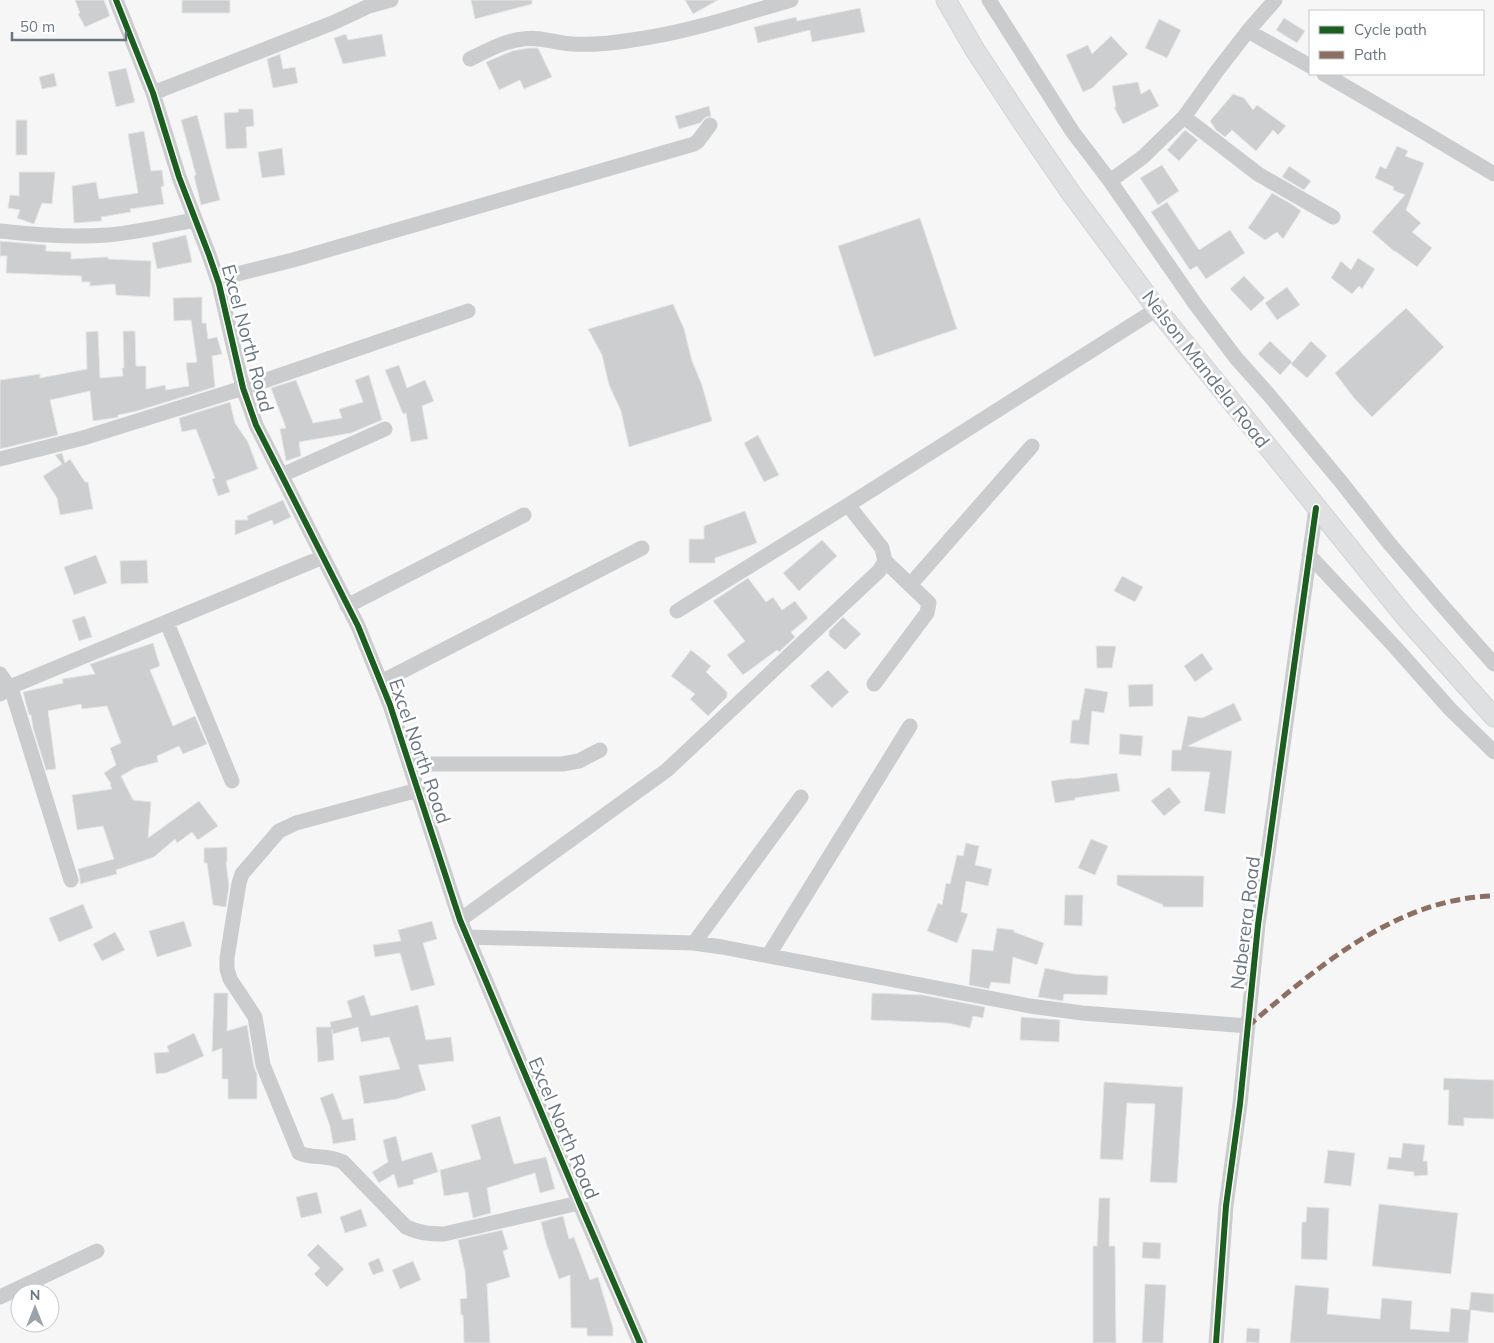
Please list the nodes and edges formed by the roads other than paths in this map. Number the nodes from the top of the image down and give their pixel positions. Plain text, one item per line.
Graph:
1 (116, 0) edge
2 (390, 0) edge
3 (791, 0) edge
4 (946, 0) edge
5 (989, 0) edge
6 (1275, 0) edge
7 (1248, 31) junction
8 (470, 59) dead end
9 (1309, 65) edge
10 (1326, 75) edge
11 (153, 93) junction
12 (1184, 117) junction
13 (710, 125) dead end
14 (1494, 174) edge
15 (1110, 181) junction
16 (1334, 217) dead end
17 (194, 220) junction
18 (0, 231) edge
19 (217, 279) junction
20 (1157, 309) junction
21 (468, 311) dead end
22 (242, 388) junction
23 (386, 429) dead end
24 (1032, 446) dead end
25 (0, 458) edge
26 (282, 475) junction
27 (848, 505) junction
28 (1316, 508) junction
29 (524, 515) dead end
30 (642, 548) dead end
31 (1309, 555) junction
32 (323, 557) junction
33 (885, 562) junction
34 (910, 585) junction
35 (347, 606) junction
36 (677, 611) dead end
37 (167, 622) junction
38 (1494, 664) edge
39 (0, 674) edge
40 (381, 682) junction
41 (874, 684) dead end
42 (5, 691) edge
43 (1494, 717) edge
44 (910, 726) dead end
45 (600, 750) dead end
46 (1494, 752) edge
47 (409, 764) junction
48 (232, 781) dead end
49 (418, 790) junction
50 (801, 797) dead end
51 (71, 880) dead end
52 (460, 920) junction
53 (467, 937) junction
54 (694, 943) junction
55 (768, 956) junction
56 (1248, 1026) junction
57 (579, 1203) junction
58 (97, 1252) dead end
59 (0, 1297) edge
60 (640, 1343) edge
61 (1216, 1343) edge

1 - 11 street, Excel North Road
2 - 11 street
3 - 8 street
4 - 20 main road, Nelson Mandela Road
5 - 15 street
6 - 7 street
7 - 9 street
7 - 12 street
10 - 14 street
11 - 17 street, Excel North Road
12 - 15 street
12 - 16 street
13 - 19 street
15 - 38 street
17 - 18 street
17 - 19 street, Excel North Road
19 - 22 street, Excel North Road
20 - 27 street
20 - 28 main road, Nelson Mandela Road
21 - 22 street
22 - 25 street
22 - 26 street, Excel North Road
23 - 26 street
24 - 34 street
26 - 32 street, Excel North Road
27 - 33 street
27 - 36 street
28 - 31 street, Naberera Road
28 - 43 main road, Nelson Mandela Road
29 - 35 street
30 - 40 street
31 - 46 street
31 - 56 street, Naberera Road
32 - 35 street, Excel North Road
32 - 37 street
33 - 34 street
33 - 52 street
34 - 41 street
35 - 40 street, Excel North Road
37 - 42 street
37 - 48 street
39 - 42 street
40 - 47 street, Excel North Road
42 - 51 street
44 - 55 street
45 - 47 street
47 - 49 street, Excel North Road
49 - 52 street, Excel North Road
49 - 57 street
50 - 54 street
52 - 53 street, Excel North Road
53 - 54 street
53 - 57 street, Excel North Road
54 - 55 street
55 - 56 street
56 - 61 street, Naberera Road
57 - 60 street, Excel North Road
58 - 59 street

